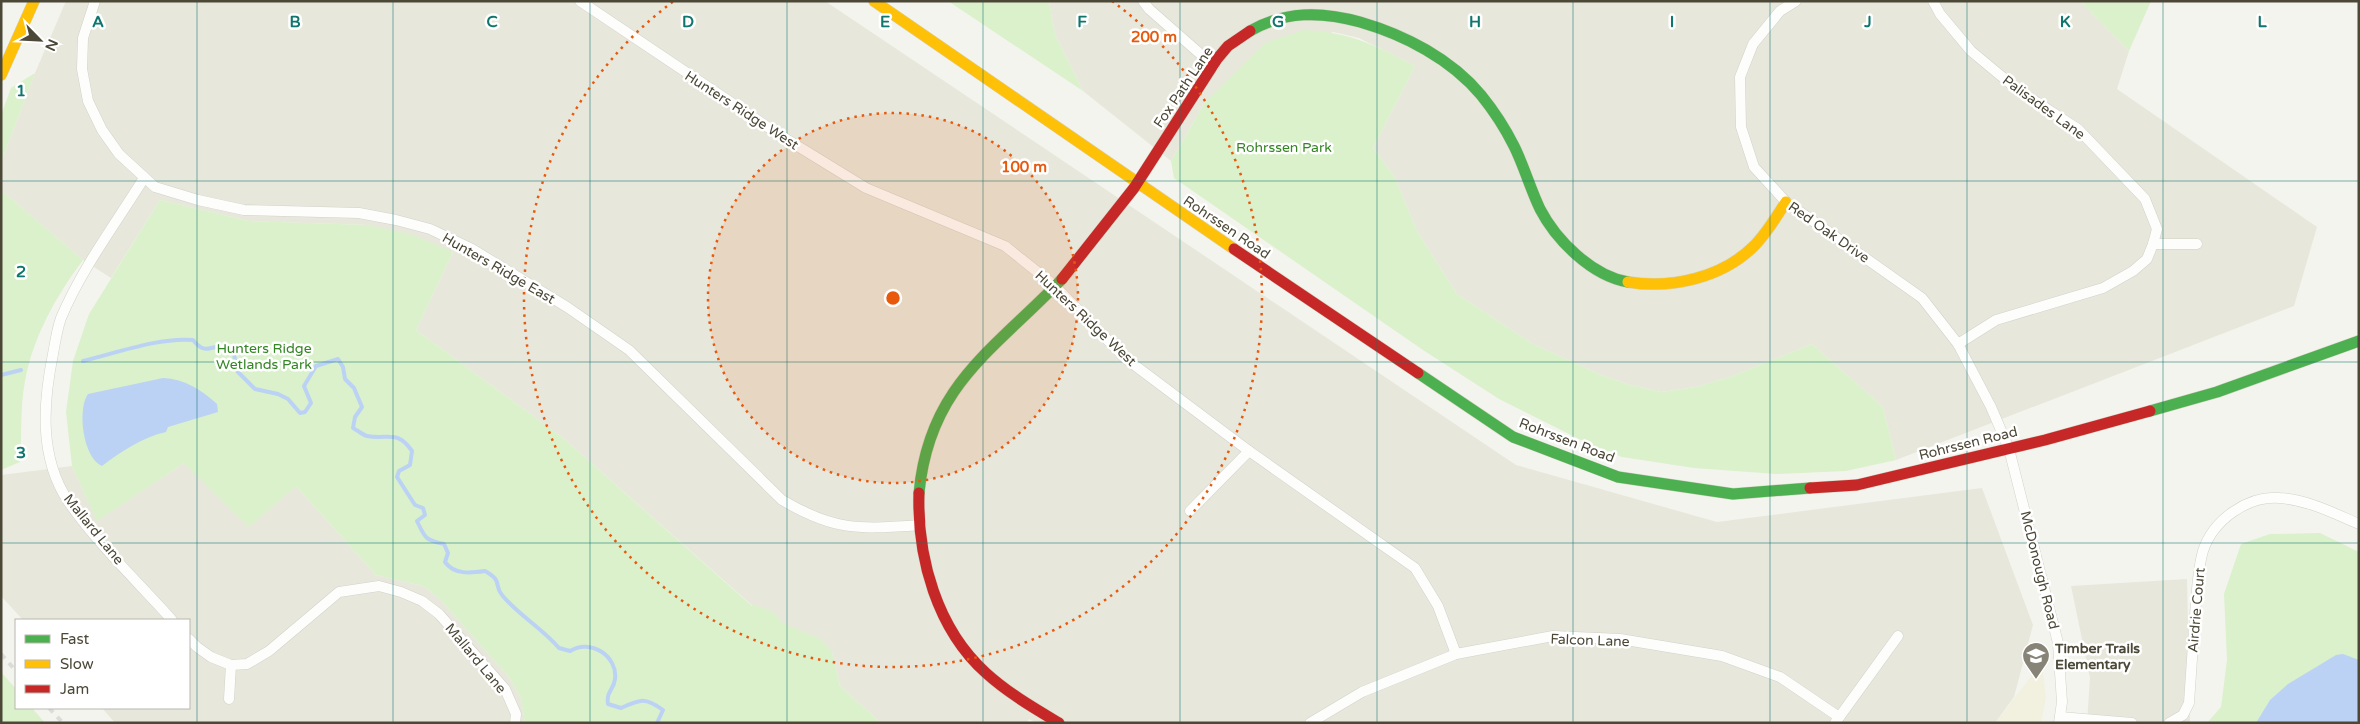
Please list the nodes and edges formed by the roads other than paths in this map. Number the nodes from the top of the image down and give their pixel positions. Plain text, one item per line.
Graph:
1 (34, 1) edge
2 (95, 1) edge
3 (580, 1) edge
4 (874, 1) edge
5 (1143, 1) edge
6 (1796, 1) edge
7 (1933, 1) edge
8 (1214, 66) junction
9 (1, 74) edge
10 (144, 178) junction
11 (1136, 184) junction
12 (1786, 202) junction
13 (2153, 244) junction
14 (2197, 244) dead end
15 (1055, 286) junction
16 (2359, 341) edge
17 (1958, 344) junction
18 (2009, 448) junction
19 (1249, 451) junction
20 (1190, 512) dead end
21 (2359, 524) edge
22 (921, 525) junction
23 (171, 619) edge
24 (1898, 636) dead end
25 (190, 639) edge
26 (1456, 654) junction
27 (231, 665) junction
28 (229, 699) dead end
29 (1837, 720) edge
30 (2059, 720) edge
31 (515, 723) edge
32 (1059, 723) edge
33 (1310, 723) edge
34 (2132, 723) edge
35 (2168, 723) edge

1 - 9 street
2 - 10 street, Hunters Ridge East
3 - 15 street, Hunters Ridge West
4 - 11 street, Rohrssen Road
5 - 8 street
6 - 12 street, Red Oak Drive
7 - 13 street, Palisades Lane
8 - 11 street, Fox Path Lane
8 - 12 street, Fox Path Lane
10 - 22 street, Hunters Ridge East
10 - 23 street, Mallard Lane
11 - 15 street, Fox Path Lane
11 - 18 street, Rohrssen Road
12 - 17 street, Red Oak Drive
13 - 14 street
13 - 17 street
15 - 19 street, Hunters Ridge West
15 - 22 street, Fox Path Lane
16 - 18 street, Rohrssen Road
17 - 18 street, Red Oak Drive
18 - 30 street, McDonough Road
19 - 20 street
19 - 26 street, Hunters Ridge West
21 - 35 street, Airdrie Court
22 - 32 street, Fox Path Lane
24 - 29 street
25 - 27 street
26 - 29 street, Falcon Lane
26 - 33 street, Falcon Lane
27 - 28 street
27 - 31 street, Mallard Lane
30 - 34 street

